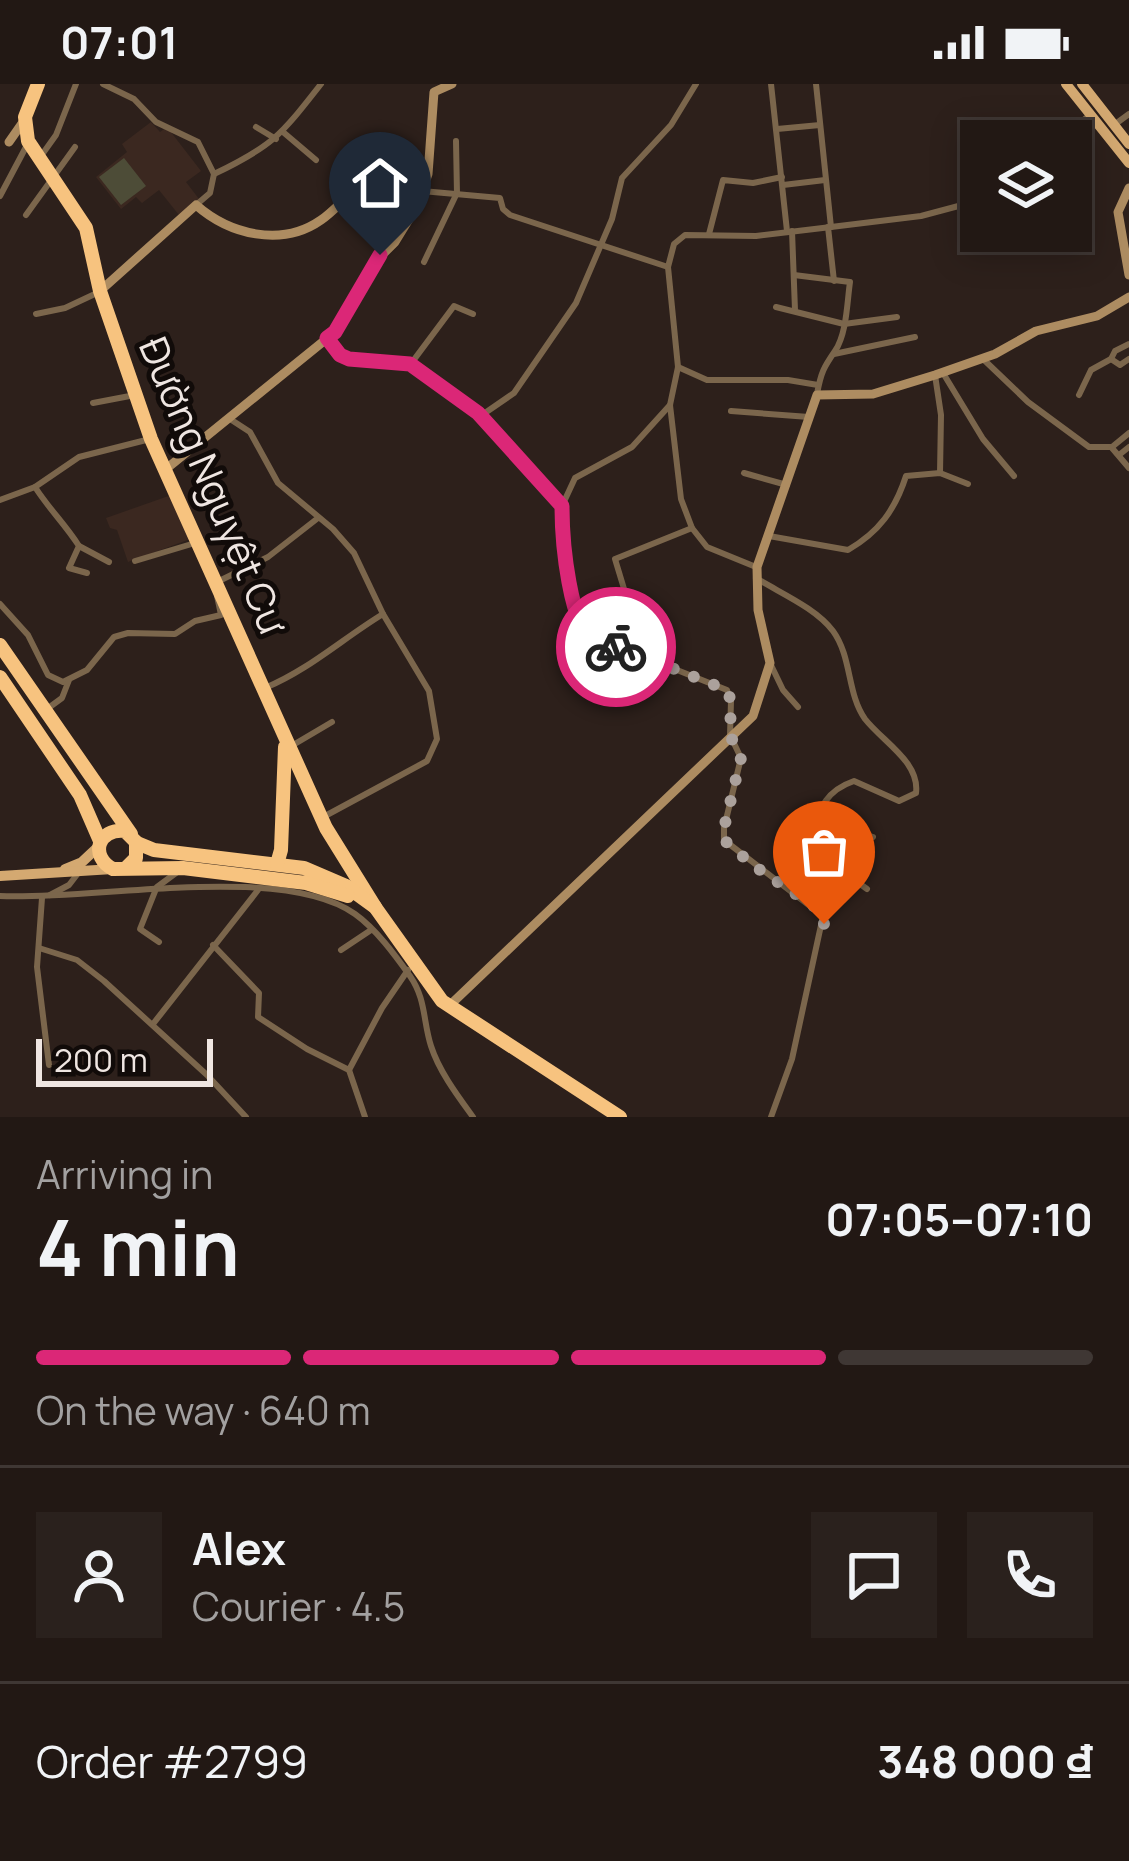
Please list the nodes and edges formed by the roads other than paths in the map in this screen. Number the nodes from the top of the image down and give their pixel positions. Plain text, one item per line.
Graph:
1 (38, 84) edge
2 (76, 84) edge
3 (103, 84) edge
4 (133, 84) edge
5 (321, 84) edge
6 (452, 84) edge
7 (696, 84) edge
8 (771, 84) edge
9 (816, 84) edge
10 (1066, 84) edge
11 (1082, 84) edge
12 (434, 88) edge
13 (125, 93) junction
14 (1090, 114) junction
15 (1129, 114) edge
16 (25, 117) junction
17 (1083, 120) edge
18 (820, 125) junction
19 (1114, 125) junction
20 (256, 127) dead end
21 (777, 129) junction
22 (280, 136) junction
23 (4, 141) edge
24 (456, 141) dead end
25 (29, 143) junction
26 (1129, 144) edge
27 (75, 147) dead end
28 (38, 159) junction
29 (316, 160) dead end
30 (1129, 163) edge
31 (214, 174) junction
32 (52, 177) junction
33 (825, 180) junction
34 (782, 181) junction
35 (2, 185) edge
36 (1129, 188) edge
37 (422, 191) junction
38 (457, 194) junction
39 (0, 196) edge
40 (196, 205) junction
41 (960, 205) edge
42 (26, 214) dead end
43 (830, 227) junction
44 (790, 231) junction
45 (710, 234) junction
46 (598, 247) junction
47 (424, 262) dead end
48 (668, 268) junction
49 (794, 275) junction
50 (1129, 275) edge
51 (834, 281) junction
52 (100, 291) junction
53 (1128, 301) edge
54 (776, 307) dead end
55 (795, 310) junction
56 (36, 314) dead end
57 (473, 314) dead end
58 (896, 317) dead end
59 (844, 324) junction
60 (915, 337) dead end
61 (327, 338) junction
62 (1129, 344) edge
63 (834, 354) junction
64 (982, 358) junction
65 (1129, 358) edge
66 (1111, 359) junction
67 (410, 364) junction
68 (678, 367) junction
69 (939, 374) junction
70 (818, 390) junction
71 (135, 395) junction
72 (1079, 395) dead end
73 (93, 404) dead end
74 (670, 406) junction
75 (731, 411) dead end
76 (482, 415) junction
77 (809, 417) junction
78 (228, 418) junction
79 (1129, 433) edge
80 (151, 439) junction
81 (1112, 447) junction
82 (1129, 447) edge
83 (1119, 455) junction
84 (1129, 468) edge
85 (166, 469) junction
86 (744, 473) dead end
87 (940, 473) junction
88 (1014, 476) dead end
89 (968, 484) dead end
90 (787, 485) junction
91 (35, 487) junction
92 (0, 500) edge
93 (562, 506) junction
94 (318, 518) junction
95 (692, 528) junction
96 (768, 536) junction
97 (200, 541) junction
98 (79, 546) junction
99 (136, 561) dead end
100 (109, 562) dead end
101 (87, 573) dead end
102 (756, 573) junction
103 (217, 579) junction
104 (0, 604) edge
105 (383, 614) junction
106 (221, 615) junction
107 (643, 619) dead end
108 (242, 636) junction
109 (0, 645) edge
110 (770, 663) junction
111 (0, 676) edge
112 (69, 680) junction
113 (264, 688) junction
114 (798, 707) dead end
115 (45, 711) junction
116 (332, 722) dead end
117 (730, 735) junction
118 (286, 744) junction
119 (815, 818) junction
120 (324, 823) junction
121 (873, 837) dead end
122 (135, 840) junction
123 (99, 844) junction
124 (808, 846) junction
125 (277, 865) junction
126 (119, 868) junction
127 (183, 868) junction
128 (79, 872) junction
129 (320, 873) junction
130 (45, 874) junction
131 (0, 876) edge
132 (292, 881) junction
133 (781, 882) junction
134 (155, 889) junction
135 (867, 889) dead end
136 (258, 890) junction
137 (0, 896) edge
138 (41, 898) junction
139 (375, 908) junction
140 (371, 930) junction
141 (159, 942) dead end
142 (213, 945) junction
143 (39, 948) junction
144 (340, 950) dead end
145 (410, 968) junction
146 (436, 994) junction
147 (448, 1006) junction
148 (427, 1012) junction
149 (153, 1024) junction
150 (50, 1065) dead end
151 (349, 1070) junction
152 (246, 1117) edge
153 (365, 1117) edge
154 (473, 1117) edge
155 (620, 1117) edge
156 (771, 1117) edge

1 - 16 highway
2 - 28 street
3 - 13 street
4 - 13 street
5 - 22 street
6 - 12 street
7 - 46 street
8 - 21 street
9 - 18 street
10 - 14 main road
11 - 19 main road
12 - 37 street
13 - 31 street
14 - 17 street
14 - 30 main road
15 - 19 street
16 - 23 street
16 - 25 highway, Đường Nguyệt Cư
18 - 21 street
18 - 33 street
19 - 26 main road
20 - 22 street
21 - 34 street
22 - 29 street
22 - 31 street
23 - 25 street
24 - 38 street
25 - 28 highway, Đường Nguyệt Cư
25 - 35 street
27 - 32 street
28 - 32 highway, Đường Nguyệt Cư
31 - 40 street
32 - 42 street
32 - 52 highway, Đường Nguyệt Cư
33 - 34 street
33 - 43 street
34 - 44 street
34 - 45 street
35 - 39 street
36 - 50 street
37 - 38 street
37 - 40 street
37 - 61 street
38 - 46 street
38 - 47 street
40 - 52 street
41 - 43 street
43 - 44 street
43 - 51 street
44 - 45 street
44 - 49 street
45 - 48 street
46 - 48 street
46 - 76 street
48 - 68 street
49 - 51 street
49 - 55 street
51 - 59 street
52 - 56 street
52 - 71 highway, Đường Nguyệt Cư
53 - 64 street
54 - 55 street
55 - 59 street
57 - 67 street
58 - 59 street
59 - 63 street
60 - 63 street
61 - 67 street
61 - 78 street
62 - 66 street
63 - 70 street
64 - 69 street
64 - 81 street
65 - 66 street
66 - 72 street
67 - 76 street
68 - 70 street
68 - 74 street
69 - 70 street
69 - 87 street
69 - 88 street
70 - 77 street
71 - 73 street
71 - 80 highway, Đường Nguyệt Cư
74 - 93 street
74 - 95 street
75 - 77 street
76 - 93 street
77 - 90 street
78 - 85 street
78 - 94 street
79 - 81 street
80 - 85 highway, Đường Nguyệt Cư
80 - 91 street
81 - 83 street
82 - 83 street
83 - 84 street
85 - 97 highway, Đường Nguyệt Cư
86 - 90 street
87 - 89 street
87 - 96 street
90 - 96 street
91 - 92 street
91 - 98 street
93 - 117 street
94 - 103 street
94 - 105 street
95 - 102 street
95 - 107 street
96 - 102 street
97 - 99 street
97 - 103 highway, Đường Nguyệt Cư
98 - 100 street
98 - 101 street
102 - 110 street
102 - 119 street
103 - 106 street
103 - 108 highway, Đường Nguyệt Cư
104 - 112 street
105 - 113 street
105 - 120 street
106 - 108 street
106 - 112 street
108 - 113 highway, Đường Nguyệt Cư
109 - 115 highway
110 - 114 street
110 - 117 street
111 - 123 highway
112 - 115 street
113 - 118 highway, Đường Nguyệt Cư
115 - 122 highway
116 - 118 street
117 - 133 street
117 - 147 street
118 - 120 highway, Đường Nguyệt Cư
118 - 125 highway
119 - 121 street
119 - 124 street
120 - 129 highway
120 - 139 highway, Đường Nguyệt Cư
122 - 123 highway
122 - 125 highway
122 - 126 highway
123 - 126 highway
123 - 130 main road
124 - 133 street
124 - 135 street
125 - 129 highway
126 - 127 highway
126 - 128 main road
127 - 132 highway
127 - 134 street
128 - 130 main road
128 - 138 street
129 - 132 highway
129 - 139 highway
130 - 131 main road
132 - 139 highway
133 - 156 street
134 - 136 street
134 - 138 street
134 - 141 street
136 - 140 street
136 - 142 street
137 - 138 street
138 - 143 street
139 - 145 highway, Đường Nguyệt Cư
140 - 144 street
140 - 145 street
142 - 149 street
142 - 151 street
143 - 149 street
143 - 150 street
145 - 146 highway, Đường Nguyệt Cư
145 - 148 street
145 - 151 street
146 - 147 highway, Đường Nguyệt Cư
146 - 148 street
147 - 155 highway, Đường Nguyệt Cư
148 - 154 street
149 - 152 street
151 - 153 street

